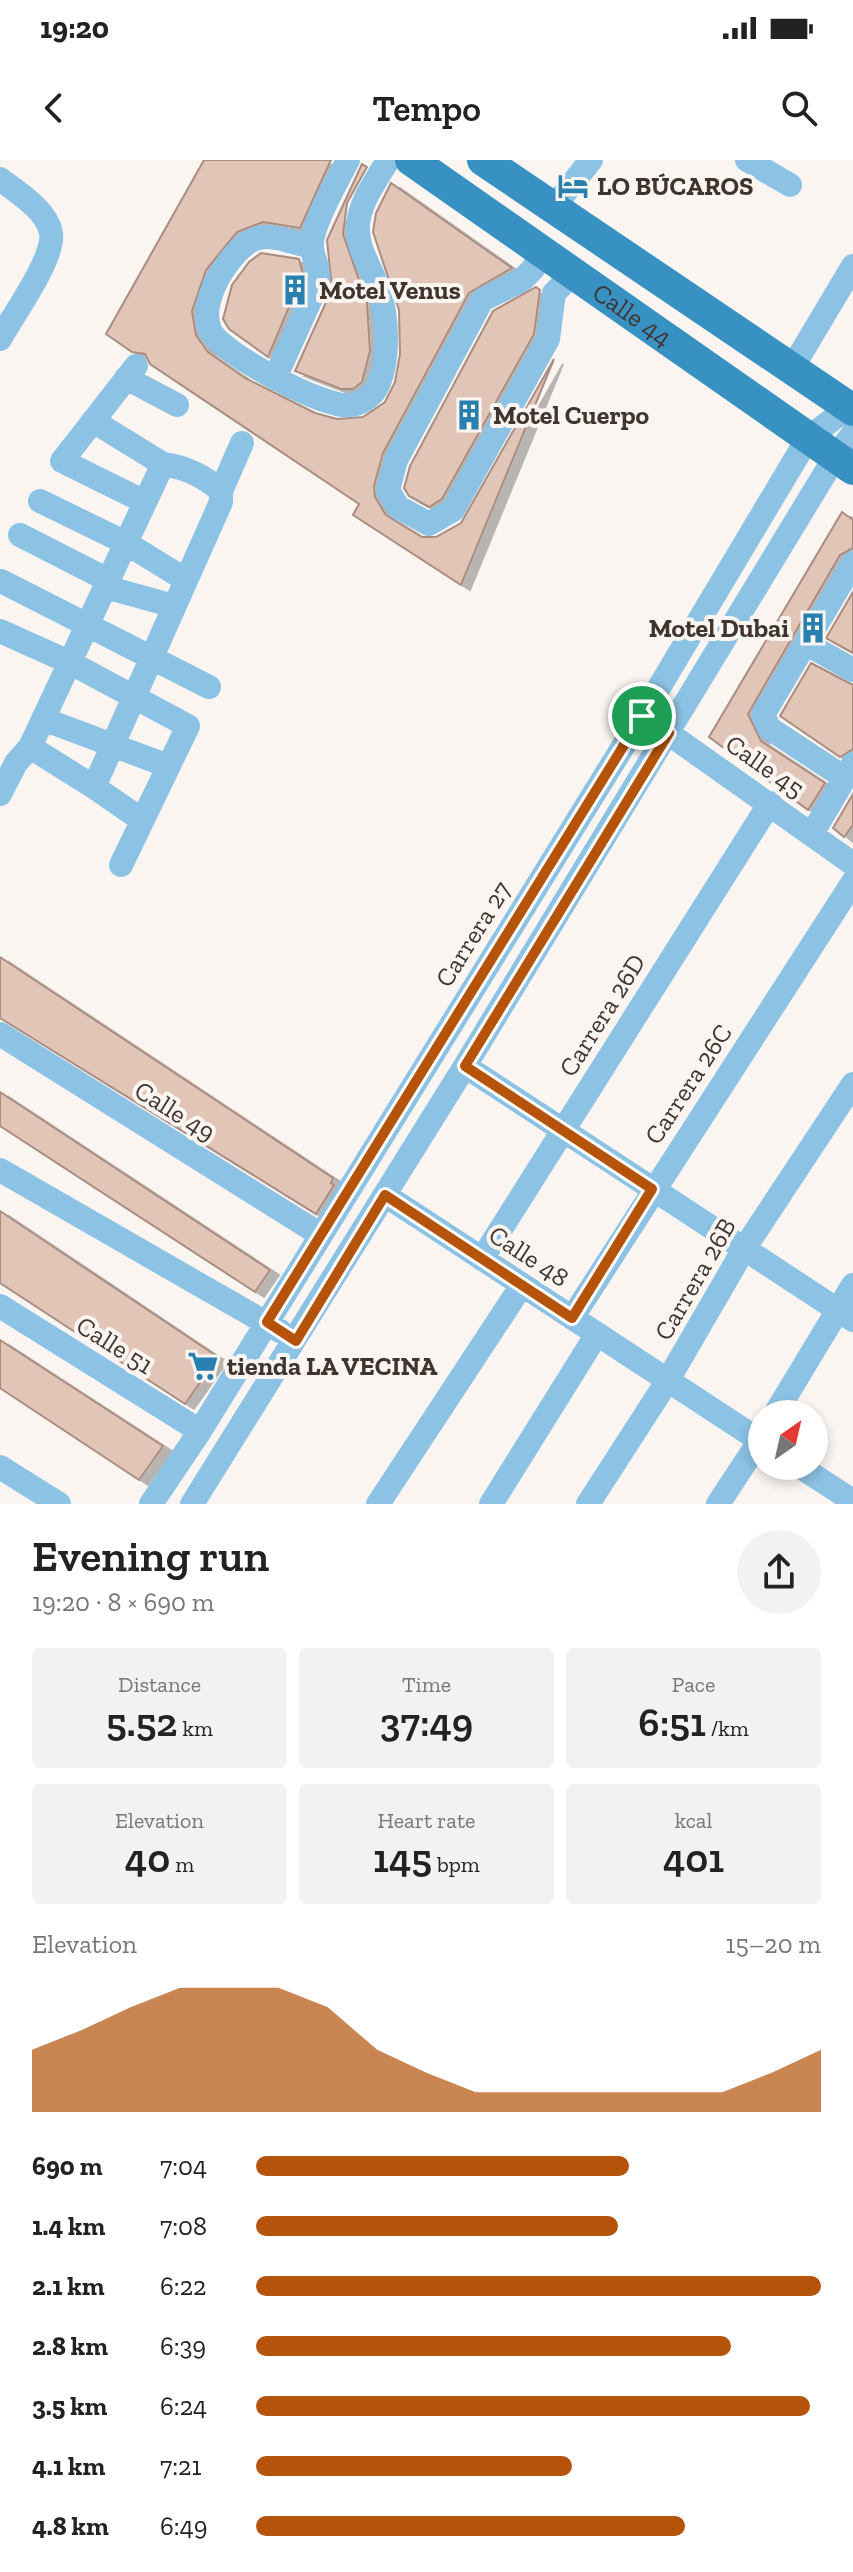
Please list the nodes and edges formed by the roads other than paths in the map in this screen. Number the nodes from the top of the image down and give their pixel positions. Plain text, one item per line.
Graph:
1 (348, 160) edge
2 (388, 160) edge
3 (411, 160) edge
4 (591, 160) edge
5 (747, 160) edge
6 (490, 162) edge
7 (0, 179) edge
8 (790, 185) dead end
9 (552, 209) junction
10 (312, 247) junction
11 (543, 249) junction
12 (853, 266) edge
13 (575, 272) junction
14 (0, 339) edge
15 (791, 370) junction
16 (275, 378) junction
17 (177, 405) dead end
18 (93, 421) junction
19 (849, 430) edge
20 (808, 438) junction
21 (242, 443) dead end
22 (163, 464) junction
23 (221, 491) junction
24 (40, 501) dead end
25 (145, 502) junction
26 (20, 535) dead end
27 (126, 543) junction
28 (853, 563) edge
29 (186, 580) junction
30 (1, 581) edge
31 (106, 584) junction
32 (174, 606) junction
33 (88, 623) junction
34 (0, 631) edge
35 (807, 644) junction
36 (152, 656) junction
37 (69, 662) junction
38 (853, 670) edge
39 (209, 687) dead end
40 (133, 697) junction
41 (642, 716) junction
42 (43, 719) junction
43 (669, 733) junction
44 (112, 743) junction
45 (30, 747) junction
46 (168, 766) junction
47 (849, 771) edge
48 (94, 787) junction
49 (0, 794) edge
50 (770, 803) junction
51 (142, 820) junction
52 (812, 834) junction
53 (853, 864) edge
54 (121, 865) dead end
55 (853, 882) edge
56 (0, 1034) edge
57 (465, 1066) junction
58 (853, 1084) edge
59 (562, 1130) junction
60 (0, 1170) edge
61 (652, 1189) junction
62 (385, 1195) junction
63 (321, 1235) junction
64 (744, 1249) junction
65 (482, 1259) junction
66 (522, 1285) junction
67 (853, 1285) edge
68 (0, 1306) edge
69 (845, 1315) edge
70 (572, 1318) junction
71 (267, 1322) junction
72 (597, 1334) junction
73 (296, 1341) junction
74 (668, 1380) junction
75 (785, 1400) edge
76 (200, 1431) junction
77 (748, 1432) edge
78 (748, 1459) edge
79 (0, 1467) edge
80 (821, 1480) edge
81 (850, 1498) edge
82 (59, 1504) edge
83 (151, 1504) edge
84 (192, 1504) edge
85 (378, 1504) edge
86 (491, 1504) edge
87 (588, 1504) edge
88 (718, 1504) edge

1 - 10 street
2 - 16 street
3 - 11 main road, Calle 44
4 - 9 street
5 - 8 street
6 - 9 main road, Calle 44
7 - 14 street
9 - 15 main road, Calle 44
10 - 16 street
10 - 16 street
11 - 13 main road, Calle 44
11 - 13 street
12 - 15 street
13 - 20 main road, Calle 44
15 - 19 main road, Calle 44
17 - 18 street
18 - 22 street
18 - 25 street
19 - 20 main road, Calle 44
19 - 20 street, Carrera 27
19 - 43 street
20 - 41 street, Carrera 27
21 - 23 street
22 - 23 street
22 - 25 street
23 - 29 street
24 - 27 street
25 - 27 street
26 - 31 street
27 - 29 street
27 - 31 street
28 - 35 street
29 - 32 street
30 - 33 street
31 - 32 street
31 - 33 street
32 - 36 street
33 - 36 street
33 - 37 street
34 - 37 street
35 - 38 street
35 - 47 street
36 - 39 street
36 - 40 street
37 - 40 street
37 - 42 street
40 - 44 street
40 - 46 street
41 - 43 street, Calle 45
41 - 63 street, Carrera 27
42 - 44 street
42 - 45 street
43 - 50 street, Calle 45
43 - 57 street
44 - 46 street
44 - 48 street
45 - 48 street
45 - 49 street
46 - 51 street
47 - 52 street
48 - 51 street
50 - 52 street, Calle 45
50 - 59 street, Carrera 26D
51 - 54 street
52 - 53 street, Calle 45
55 - 61 street, Carrera 26C
56 - 63 street, Calle 49
57 - 59 street
57 - 62 street
58 - 64 street, Carrera 26B
59 - 61 street
59 - 65 street, Carrera 26D
60 - 71 street
61 - 64 street
61 - 70 street, Carrera 26C
62 - 65 street, Calle 48
62 - 73 street
63 - 71 street, Carrera 27
64 - 69 street
64 - 74 street, Carrera 26B
65 - 66 street, Calle 48
66 - 70 street, Calle 48
66 - 85 street
67 - 69 street
68 - 76 street, Calle 51
69 - 75 street
70 - 72 street, Calle 48
71 - 73 street
71 - 76 street, Carrera 27
72 - 74 street, Calle 48
72 - 86 street
73 - 84 street
74 - 77 street, Calle 48
74 - 87 street, Carrera 26B
76 - 83 street, Carrera 27
78 - 88 street
79 - 82 street
80 - 81 street

